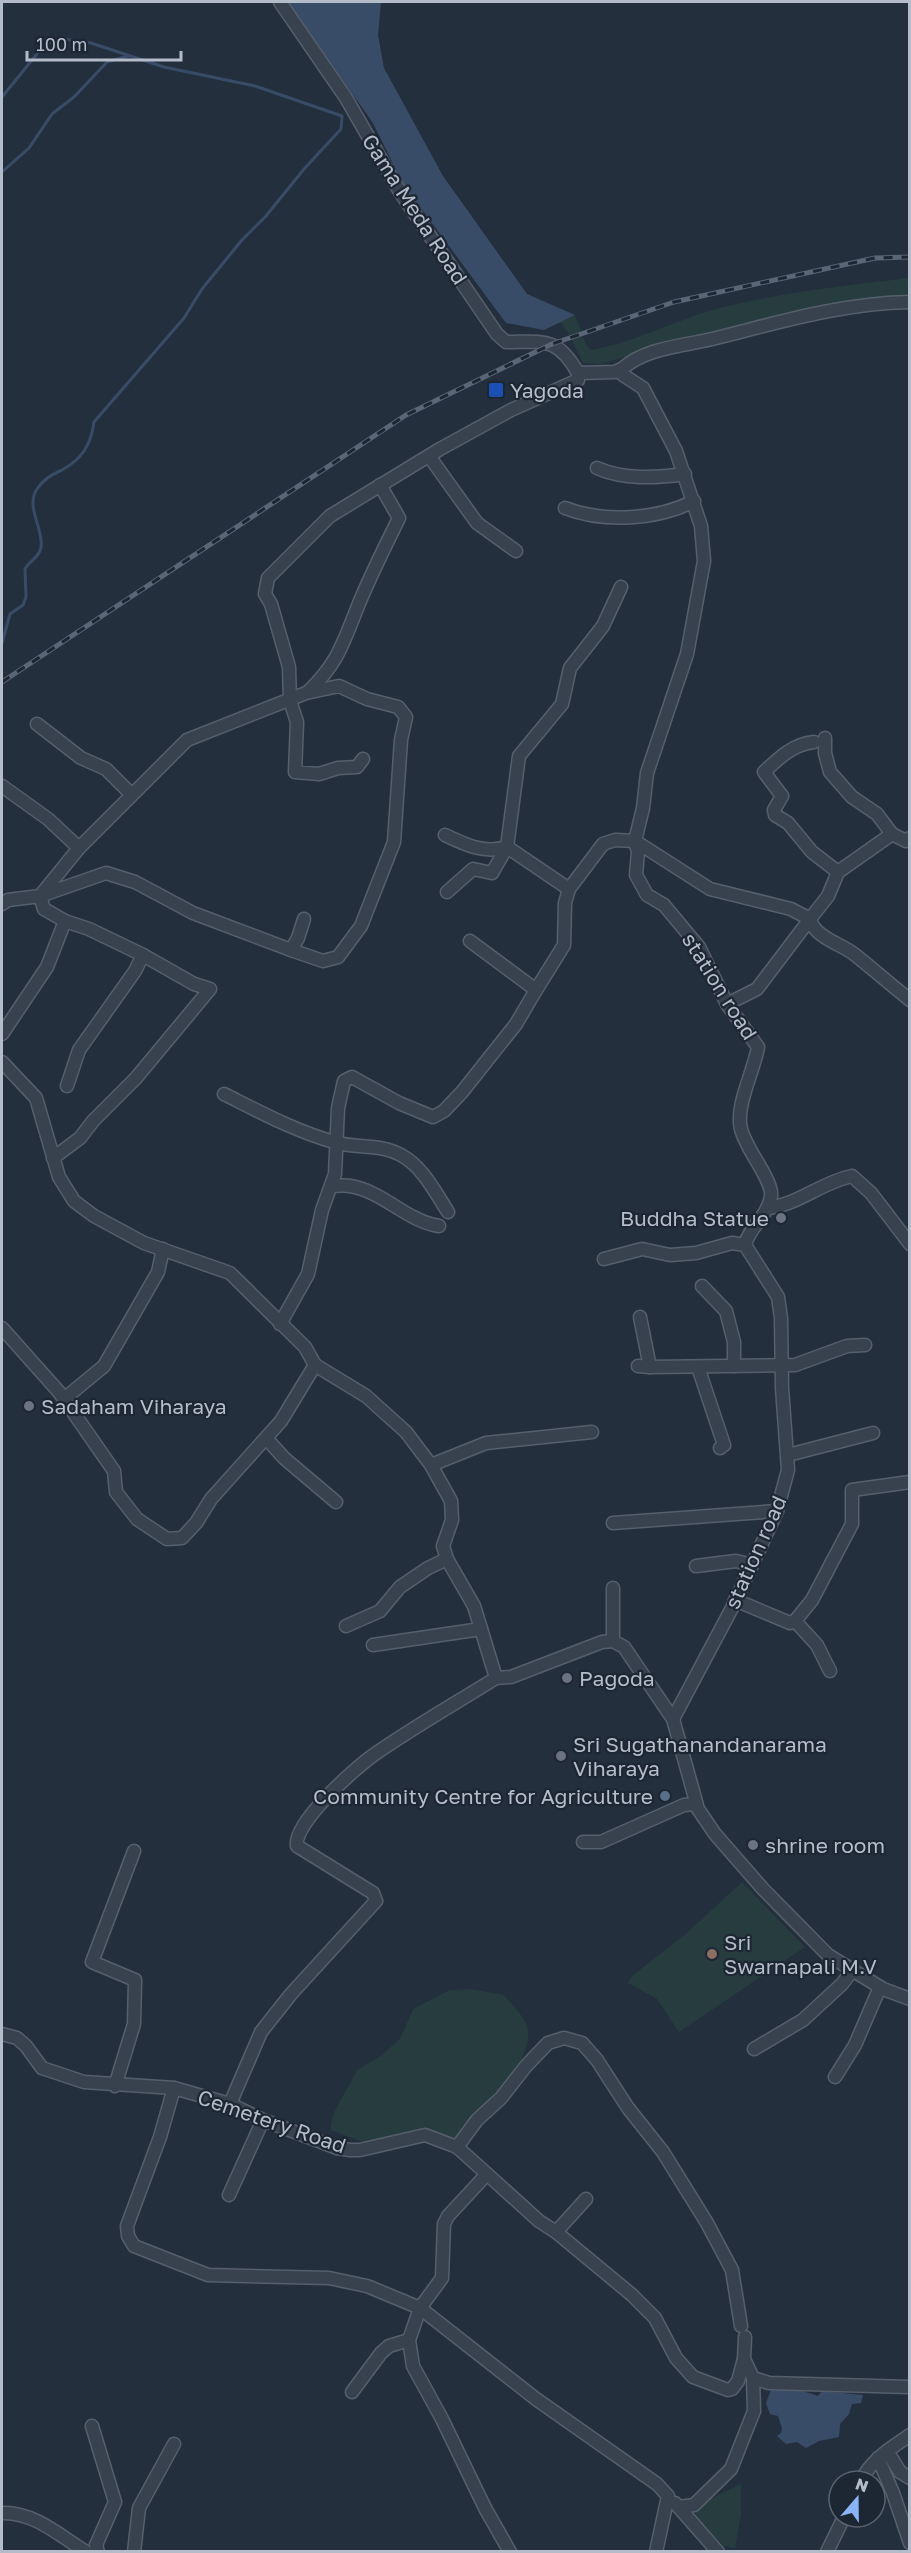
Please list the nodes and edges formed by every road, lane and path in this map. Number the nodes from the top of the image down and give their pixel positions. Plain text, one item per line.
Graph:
1 (280, 2) edge
2 (909, 302) edge
3 (622, 369) junction
4 (578, 373) junction
5 (429, 456) junction
6 (597, 468) dead end
7 (685, 474) junction
8 (380, 485) junction
9 (694, 501) junction
10 (565, 508) dead end
11 (516, 551) dead end
12 (621, 587) dead end
13 (306, 693) junction
14 (290, 701) junction
15 (37, 724) dead end
16 (363, 759) dead end
17 (2, 786) edge
18 (131, 794) junction
19 (892, 834) junction
20 (445, 835) dead end
21 (635, 842) junction
22 (908, 842) edge
23 (507, 847) junction
24 (79, 848) junction
25 (838, 872) junction
26 (569, 889) junction
27 (447, 892) dead end
28 (40, 896) junction
29 (4, 901) edge
30 (304, 919) dead end
31 (810, 919) junction
32 (65, 921) junction
33 (470, 941) dead end
34 (291, 950) junction
35 (143, 955) junction
36 (536, 990) junction
37 (909, 1000) edge
38 (727, 1004) junction
39 (2, 1034) edge
40 (2, 1062) edge
41 (67, 1086) dead end
42 (224, 1094) dead end
43 (337, 1143) junction
44 (53, 1158) junction
45 (331, 1186) junction
46 (767, 1208) junction
47 (448, 1212) dead end
48 (439, 1226) dead end
49 (909, 1244) edge
50 (745, 1245) junction
51 (163, 1249) junction
52 (604, 1259) dead end
53 (702, 1286) dead end
54 (640, 1317) dead end
55 (280, 1324) junction
56 (2, 1328) edge
57 (865, 1345) dead end
58 (315, 1365) junction
59 (734, 1366) junction
60 (781, 1366) junction
61 (698, 1367) junction
62 (62, 1395) junction
63 (592, 1432) dead end
64 (873, 1433) dead end
65 (266, 1438) junction
66 (720, 1448) dead end
67 (788, 1455) junction
68 (431, 1465) junction
69 (909, 1482) edge
70 (336, 1502) dead end
71 (777, 1511) junction
72 (614, 1523) dead end
73 (447, 1559) junction
74 (752, 1565) junction
75 (696, 1566) dead end
76 (613, 1588) dead end
77 (735, 1600) junction
78 (795, 1621) junction
79 (346, 1626) dead end
80 (481, 1629) junction
81 (613, 1641) junction
82 (373, 1645) dead end
83 (830, 1671) dead end
84 (496, 1678) junction
85 (673, 1719) junction
86 (696, 1804) junction
87 (583, 1842) dead end
88 (134, 1851) dead end
89 (852, 1971) junction
90 (880, 1987) junction
91 (909, 1999) edge
92 (2, 2034) edge
93 (754, 2049) dead end
94 (835, 2076) dead end
95 (115, 2086) junction
96 (174, 2088) junction
97 (230, 2104) junction
98 (263, 2120) junction
99 (457, 2147) junction
100 (487, 2174) junction
101 (229, 2195) dead end
102 (586, 2199) dead end
103 (556, 2232) junction
104 (420, 2308) junction
105 (409, 2340) junction
106 (744, 2359) junction
107 (753, 2378) junction
108 (909, 2387) edge
109 (352, 2392) dead end
110 (92, 2426) dead end
111 (909, 2435) edge
112 (174, 2444) dead end
113 (883, 2455) junction
114 (868, 2469) edge
115 (909, 2478) edge
116 (668, 2496) junction
117 (679, 2507) junction
118 (2, 2513) edge
119 (838, 2529) edge
120 (909, 2543) edge
121 (86, 2552) edge
122 (98, 2552) edge
123 (134, 2552) edge
124 (510, 2552) edge
125 (656, 2552) edge
126 (718, 2552) edge
127 (827, 2552) edge

1 - 4 street, Gama Meda Road
2 - 3 street
3 - 4 street
3 - 7 street, station road
4 - 5 street
5 - 8 street
5 - 11 street
6 - 7 street
7 - 9 street, station road
8 - 13 street
8 - 14 street
9 - 10 street
9 - 21 street, station road
12 - 23 street
13 - 14 street
13 - 34 street
14 - 16 street
14 - 18 street
15 - 18 street
17 - 24 street
18 - 24 street
19 - 22 street
19 - 25 street
19 - 25 street
20 - 23 street
21 - 26 street
21 - 31 street
21 - 38 street, station road
23 - 26 street
23 - 27 street
24 - 28 street
25 - 31 street
26 - 36 street
28 - 29 street
28 - 32 street
28 - 34 street
30 - 34 street
31 - 37 street
31 - 38 street
32 - 35 street
32 - 39 street
33 - 36 street
35 - 41 street
35 - 44 street
36 - 43 street
38 - 46 street, station road
40 - 44 street
42 - 43 street
43 - 45 street
43 - 47 street
44 - 51 street
45 - 48 street
45 - 55 street
46 - 49 street
46 - 50 street
50 - 52 street
50 - 60 street, station road
51 - 55 street
51 - 62 street
53 - 59 street
54 - 61 street
55 - 58 street
56 - 62 street
57 - 60 street
58 - 65 street
58 - 68 street
59 - 60 street
59 - 61 street
60 - 67 street, station road
61 - 66 street
62 - 65 street
63 - 68 street
64 - 67 street
65 - 70 street
67 - 71 street, station road
68 - 73 street
69 - 78 street
71 - 72 street
71 - 74 street, station road
73 - 79 street
73 - 80 street
74 - 75 street
74 - 77 street, station road
76 - 81 street
77 - 78 street
77 - 85 street, station road
78 - 83 street
80 - 82 street
80 - 84 street
81 - 84 street
81 - 85 street
84 - 97 street
85 - 86 street
86 - 87 street
86 - 89 street
88 - 95 street
89 - 90 street
89 - 93 street
90 - 91 street
90 - 94 street
92 - 95 street, Cemetery Road
95 - 96 street, Cemetery Road
96 - 97 street, Cemetery Road
96 - 104 street
97 - 98 street, Cemetery Road
98 - 99 street, Cemetery Road
98 - 101 street
99 - 100 street, Cemetery Road
99 - 106 street
100 - 103 street, Cemetery Road
100 - 104 street
102 - 103 street
103 - 106 street, Cemetery Road
104 - 105 street
104 - 116 street
105 - 109 street
105 - 124 street
106 - 107 street
107 - 108 street
107 - 117 street
110 - 122 street
111 - 113 street
112 - 123 street
113 - 114 street
113 - 115 street
113 - 120 street
116 - 117 street
116 - 125 street
117 - 126 street
118 - 121 street
119 - 127 street

